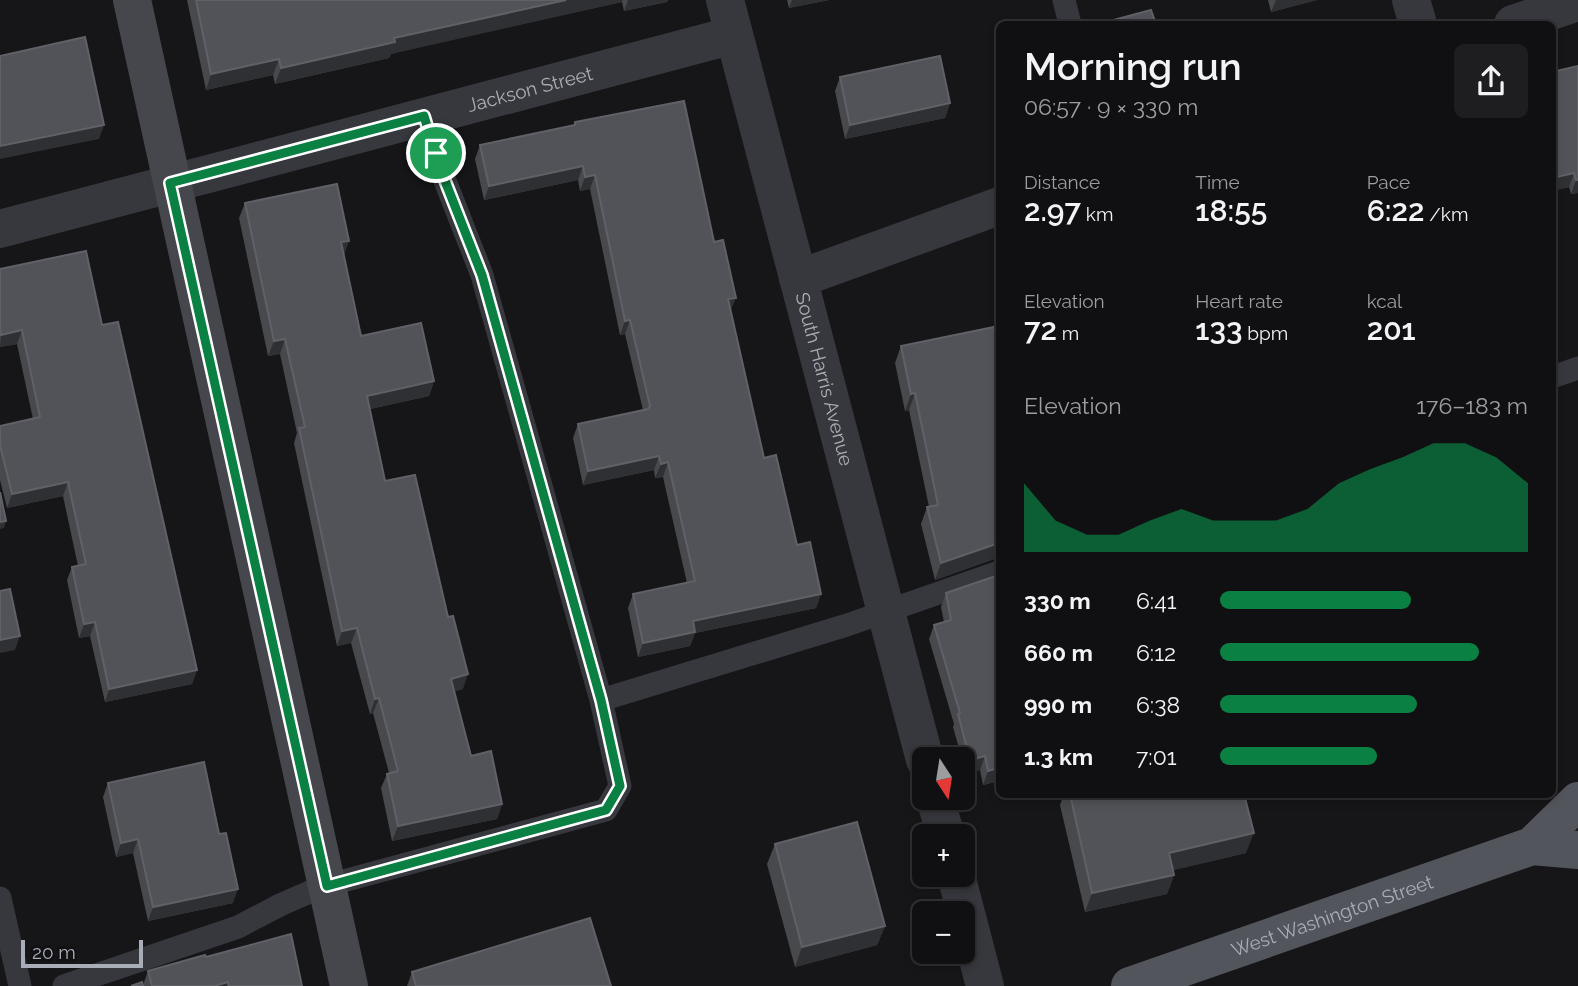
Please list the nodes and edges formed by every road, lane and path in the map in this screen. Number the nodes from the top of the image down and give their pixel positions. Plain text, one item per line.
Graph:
1 (132, 0) edge
2 (1063, 0) edge
3 (1411, 0) edge
4 (1578, 2) edge
5 (730, 17) edge
6 (1069, 21) edge
7 (1417, 21) edge
8 (1522, 21) edge
9 (424, 116) junction
10 (170, 183) junction
11 (996, 207) edge
12 (0, 229) edge
13 (798, 279) junction
14 (1578, 368) edge
15 (1556, 376) edge
16 (996, 573) edge
17 (886, 611) junction
18 (601, 700) junction
19 (922, 747) edge
20 (1578, 801) edge
21 (1532, 846) junction
22 (1578, 850) edge
23 (327, 886) junction
24 (959, 887) edge
25 (0, 898) edge
26 (20, 986) edge
27 (64, 986) edge
28 (349, 986) edge
29 (985, 986) edge
30 (1130, 986) edge

1 - 10 main road
2 - 6 lane
3 - 7 street
4 - 8 street
5 - 9 street, Jackson Street
5 - 13 street, South Harris Avenue
9 - 10 street, Jackson Street
9 - 18 lane
10 - 12 street, Jackson Street
10 - 23 main road
11 - 13 street
13 - 17 street, South Harris Avenue
14 - 15 lane
16 - 17 lane
17 - 18 lane
17 - 19 street, South Harris Avenue
18 - 23 lane
20 - 21 main road, West Washington Street
21 - 22 main road, West Washington Street
21 - 30 main road, West Washington Street
23 - 27 lane
23 - 28 main road
24 - 29 street
25 - 26 lane

